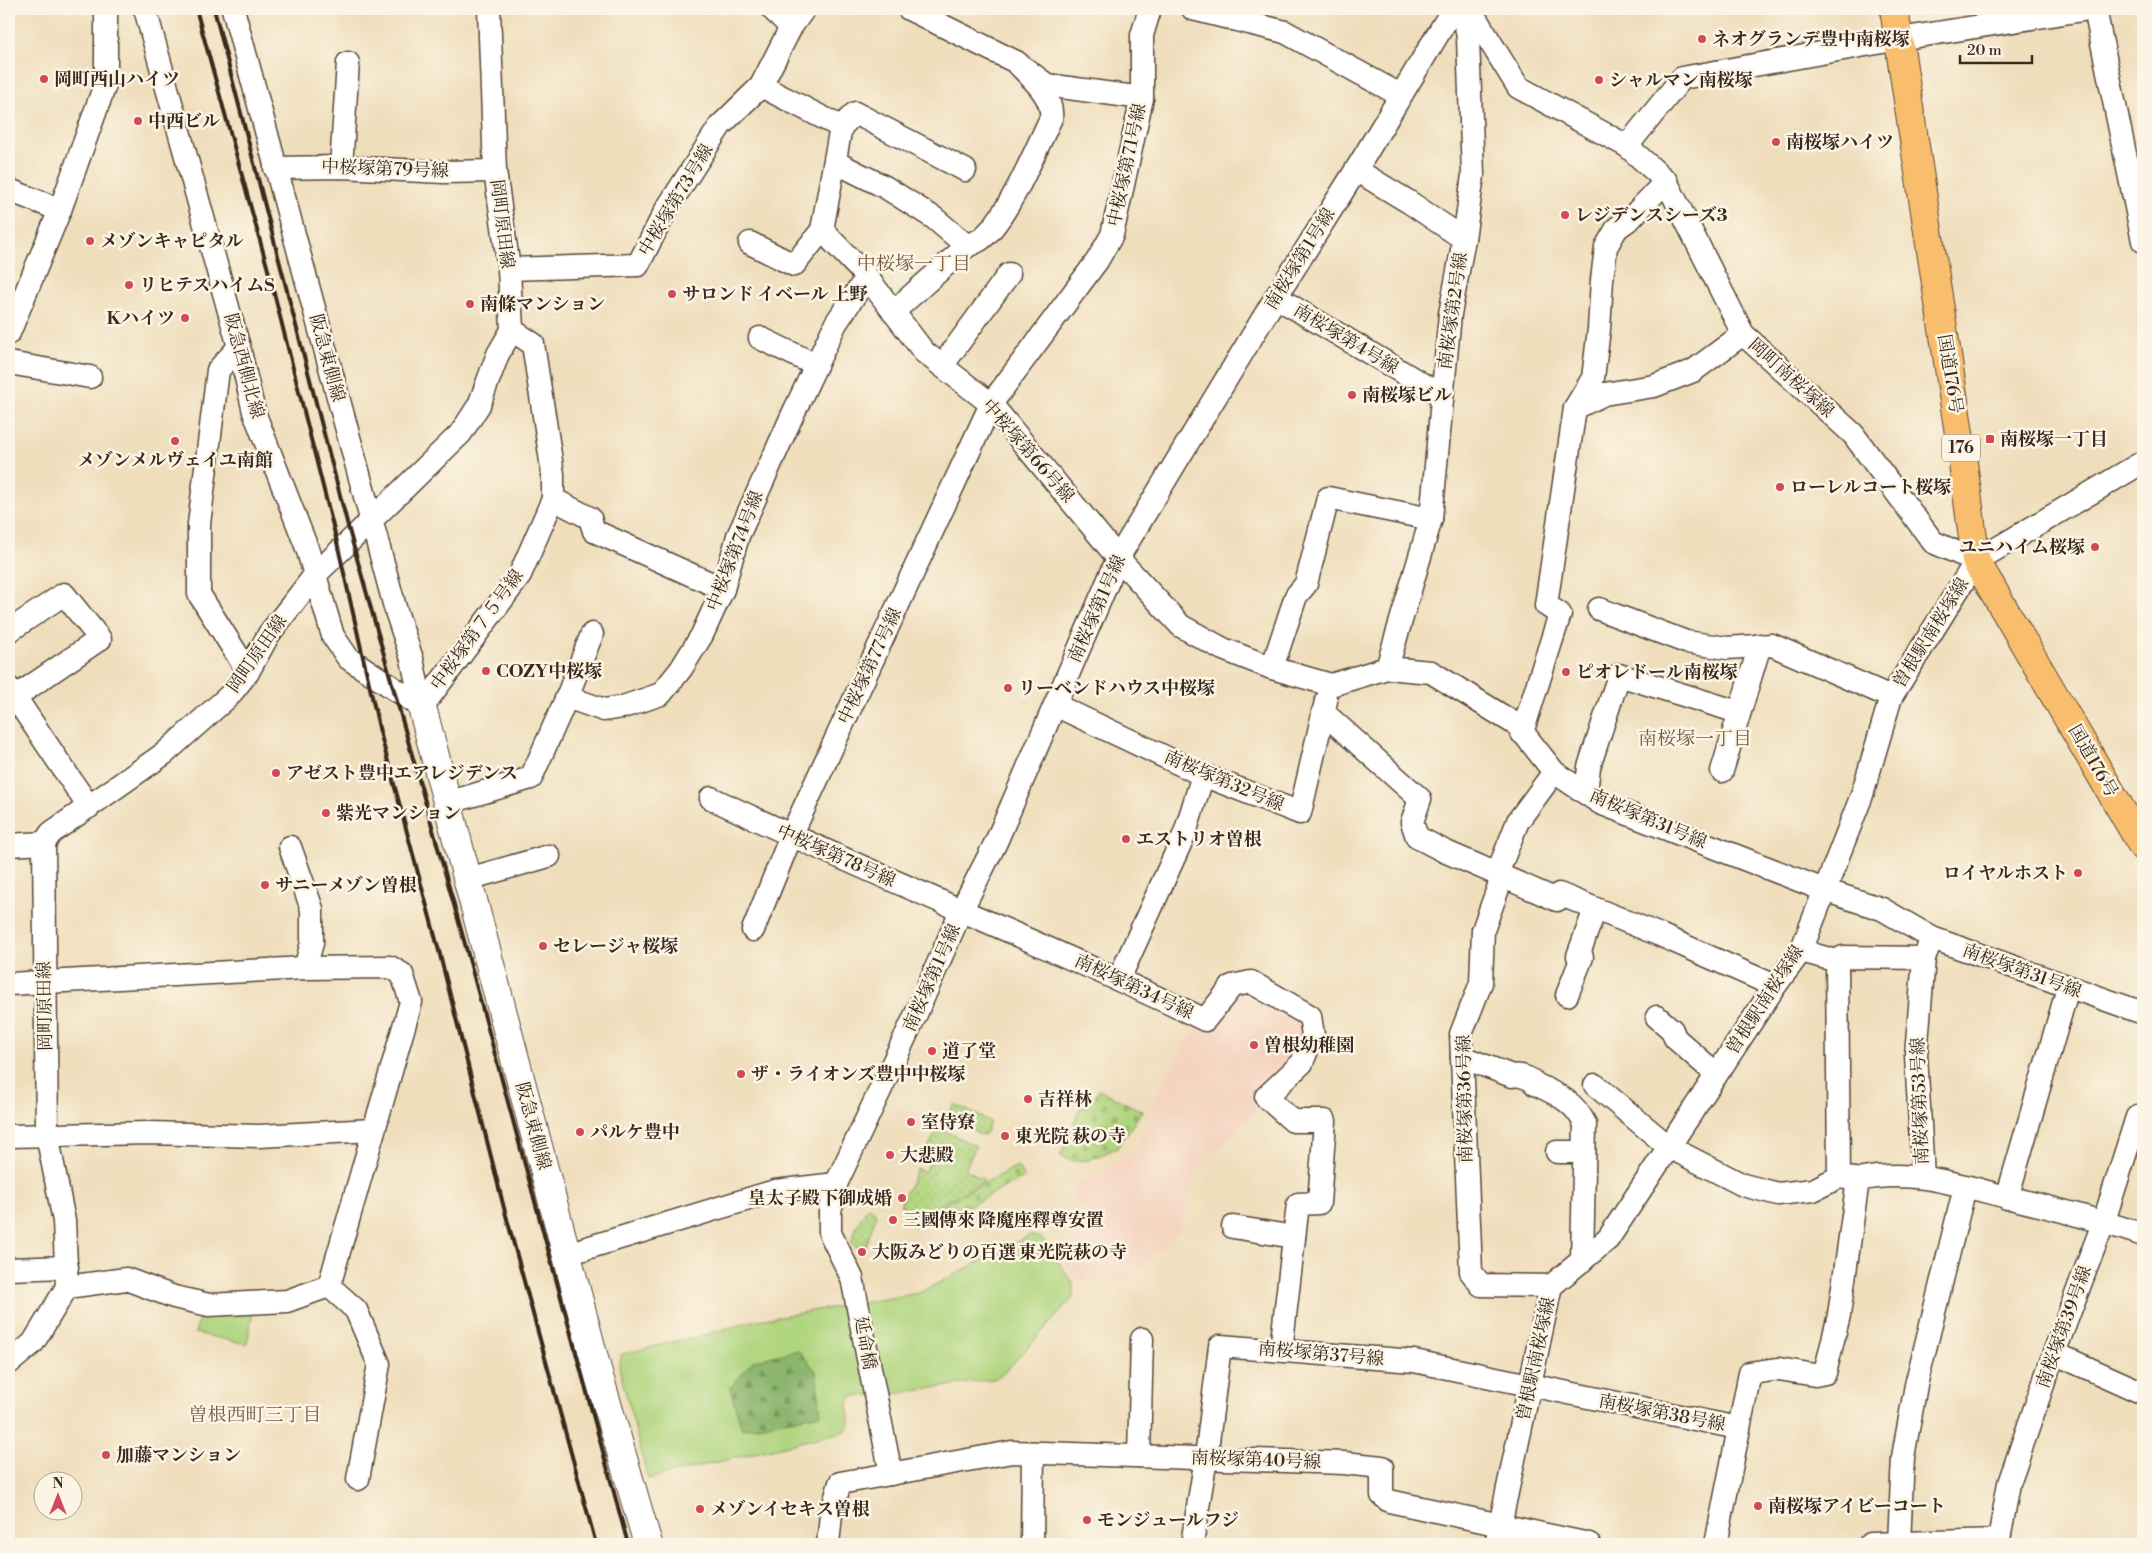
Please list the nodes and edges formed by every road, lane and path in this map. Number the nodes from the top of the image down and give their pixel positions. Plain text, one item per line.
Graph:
1 (106, 9) edge
2 (145, 9) edge
3 (233, 9) edge
4 (489, 9) edge
5 (772, 9) edge
6 (804, 9) edge
7 (909, 9) edge
8 (1150, 9) edge
9 (1193, 9) edge
10 (1453, 9) edge
11 (1463, 9) edge
12 (1470, 9) edge
13 (1894, 9) edge
14 (2089, 9) edge
15 (2095, 9) edge
16 (791, 27) junction
17 (1899, 39) junction
18 (1016, 62) junction
19 (348, 64) dead end
20 (761, 86) junction
21 (1400, 95) junction
22 (1142, 98) junction
23 (841, 127) junction
24 (1627, 146) junction
25 (835, 162) junction
26 (341, 166) junction
27 (275, 168) junction
28 (965, 170) dead end
29 (1356, 170) junction
30 (495, 171) junction
31 (1666, 181) junction
32 (9, 190) edge
33 (60, 210) junction
34 (2142, 229) edge
35 (822, 230) junction
36 (1464, 239) junction
37 (750, 243) dead end
38 (967, 246) junction
39 (509, 269) junction
40 (1010, 274) dead end
41 (867, 277) junction
42 (1276, 297) junction
43 (893, 312) junction
44 (512, 330) junction
45 (9, 333) edge
46 (1743, 334) junction
47 (760, 338) dead end
48 (238, 347) junction
49 (9, 363) edge
50 (816, 365) junction
51 (942, 366) junction
52 (90, 377) dead end
53 (1442, 396) junction
54 (991, 404) junction
55 (1574, 408) junction
56 (2143, 462) edge
57 (553, 499) junction
58 (372, 519) junction
59 (1431, 519) junction
60 (1118, 558) junction
61 (1976, 561) junction
62 (315, 575) junction
63 (723, 589) junction
64 (1600, 608) dead end
65 (9, 631) edge
66 (592, 634) dead end
67 (1760, 645) junction
68 (1272, 668) junction
69 (1387, 668) junction
70 (248, 672) junction
71 (1331, 685) junction
72 (12, 693) edge
73 (567, 697) junction
74 (1891, 697) junction
75 (1055, 705) junction
76 (422, 707) junction
77 (1323, 712) junction
78 (1738, 712) junction
79 (1522, 732) junction
80 (1722, 771) dead end
81 (1554, 772) junction
82 (1203, 775) junction
83 (1586, 793) junction
84 (711, 798) dead end
85 (448, 803) junction
86 (89, 807) junction
87 (791, 836) junction
88 (44, 843) junction
89 (2142, 844) edge
90 (9, 845) edge
91 (290, 847) dead end
92 (549, 856) dead end
93 (1497, 874) junction
94 (468, 879) junction
95 (1824, 890) junction
96 (1595, 909) junction
97 (961, 911) junction
98 (753, 930) dead end
99 (1928, 948) junction
100 (1801, 951) junction
101 (1837, 961) junction
102 (305, 968) junction
103 (1119, 979) junction
104 (44, 981) junction
105 (9, 984) edge
106 (1775, 986) junction
107 (2068, 988) junction
108 (1567, 995) dead end
109 (2143, 1013) edge
110 (1657, 1017) dead end
111 (1462, 1057) junction
112 (1716, 1074) junction
113 (1595, 1085) dead end
114 (2137, 1117) dead end
115 (373, 1130) junction
116 (47, 1134) junction
117 (9, 1136) edge
118 (1669, 1147) junction
119 (2135, 1151) edge
120 (1557, 1152) dead end
121 (1584, 1152) junction
122 (1923, 1177) junction
123 (1848, 1178) junction
124 (836, 1184) junction
125 (1965, 1187) junction
126 (2007, 1198) junction
127 (2104, 1221) junction
128 (1233, 1227) dead end
129 (2143, 1235) edge
130 (1294, 1237) junction
131 (567, 1254) junction
132 (1582, 1261) junction
133 (9, 1269) edge
134 (67, 1277) junction
135 (328, 1286) junction
136 (1551, 1286) junction
137 (858, 1303) joint
138 (1142, 1339) dead end
139 (1281, 1350) junction
140 (2054, 1353) junction
141 (9, 1363) edge
142 (1530, 1387) junction
143 (2143, 1393) edge
144 (1738, 1428) junction
145 (1033, 1453) junction
146 (1139, 1456) junction
147 (1206, 1458) junction
148 (891, 1474) junction
149 (358, 1478) dead end
150 (1498, 1535) edge
151 (1999, 1542) edge
152 (1899, 1543) junction
153 (648, 1544) edge
154 (828, 1544) edge
155 (1032, 1544) edge
156 (1192, 1544) edge
157 (1589, 1544) edge
158 (1716, 1544) edge
159 (1870, 1544) edge

1 - 33 street
2 - 48 street, 阪急西側北線
3 - 27 street, 阪急東側線
4 - 30 street, 岡町原田線
5 - 16 street
6 - 16 street
7 - 18 street
8 - 22 street, 中桜塚第71号線
9 - 21 street
10 - 21 street, 南桜塚第1号線
11 - 36 street, 南桜塚第2号線
12 - 24 street, 岡町南桜塚線
13 - 17 highway, 国道176号 / 176
14 - 17 street
15 - 34 street
16 - 20 street
17 - 24 street
17 - 61 highway, 国道176号 / 176
18 - 22 street
18 - 38 street
19 - 26 street
20 - 23 street
20 - 39 street, 中桜塚第73号線
21 - 29 street, 南桜塚第1号線
22 - 54 street, 中桜塚第71号線
23 - 25 street
23 - 28 street
24 - 31 street, 岡町南桜塚線
25 - 35 street
25 - 38 street
26 - 27 street, 中桜塚第79号線
26 - 30 street, 中桜塚第79号線
27 - 58 street, 阪急東側線
29 - 36 street
29 - 42 street, 南桜塚第1号線
30 - 39 street, 岡町原田線
31 - 46 street, 岡町南桜塚線
31 - 55 street
32 - 33 street
33 - 45 street
35 - 37 street
35 - 41 street, 中桜塚第66号線
36 - 53 street, 南桜塚第2号線
38 - 43 street
39 - 44 street, 岡町原田線
40 - 51 street
41 - 43 street, 中桜塚第66号線
41 - 50 street, 中桜塚第74号線
42 - 53 street, 南桜塚第4号線
42 - 60 street, 南桜塚第1号線
43 - 51 street, 中桜塚第66号線
44 - 57 street, 中桜塚第７５号線
44 - 58 street, 岡町原田線
46 - 55 street
46 - 61 street, 岡町南桜塚線
47 - 50 street
48 - 62 street, 阪急西側北線
48 - 70 street
49 - 52 street
50 - 63 street, 中桜塚第74号線
51 - 54 street, 中桜塚第66号線
53 - 59 street, 南桜塚第2号線
54 - 60 street, 中桜塚第66号線
54 - 87 street, 中桜塚第77号線
55 - 79 street
56 - 61 street, 曽根駅南桜塚線
57 - 63 street
57 - 76 street, 中桜塚第７５号線
58 - 62 street, 岡町原田線
58 - 76 street, 阪急東側線
59 - 68 street
59 - 69 street, 南桜塚第2号線
60 - 68 street
60 - 75 street, 南桜塚第1号線
61 - 74 street, 曽根駅南桜塚線
61 - 89 highway, 国道176号 / 176
62 - 70 street, 岡町原田線
62 - 76 street
63 - 73 street, 中桜塚第74号線
64 - 67 street
65 - 72 street
66 - 73 street
67 - 74 street
67 - 78 street
68 - 71 street
69 - 71 street, 南桜塚第31号線
69 - 79 street, 南桜塚第31号線
70 - 86 street, 岡町原田線
71 - 77 street, 南桜塚第32号線
72 - 86 street
73 - 85 street
74 - 95 street, 曽根駅南桜塚線
75 - 82 street, 南桜塚第32号線
75 - 97 street, 南桜塚第1号線
76 - 85 street, 阪急東側線
77 - 82 street, 南桜塚第32号線
77 - 93 street
78 - 80 street
78 - 83 street
79 - 81 street, 南桜塚第31号線
81 - 83 street, 南桜塚第31号線
81 - 93 street, 南桜塚第36号線
82 - 103 street
83 - 95 street, 南桜塚第31号線
84 - 87 street, 中桜塚第78号線
85 - 94 street, 阪急東側線
86 - 88 street, 岡町原田線
87 - 97 street, 中桜塚第78号線
87 - 98 street, 中桜塚第77号線
88 - 90 street
88 - 104 street, 岡町原田線
91 - 102 street
92 - 94 street
93 - 96 street
93 - 111 street, 南桜塚第36号線
94 - 131 street, 阪急東側線
95 - 99 street, 南桜塚第31号線
95 - 100 street, 曽根駅南桜塚線
96 - 106 street
96 - 108 street
97 - 103 street, 南桜塚第34号線
97 - 124 street, 南桜塚第1号線
99 - 101 street
99 - 107 street, 南桜塚第31号線
99 - 122 street, 南桜塚第53号線
100 - 101 street
100 - 106 street, 曽根駅南桜塚線
101 - 123 street
102 - 104 street
102 - 115 street
103 - 130 street, 南桜塚第34号線
104 - 105 street
104 - 116 street, 岡町原田線
106 - 112 street, 曽根駅南桜塚線
107 - 109 street, 南桜塚第31号線
107 - 126 street
110 - 112 street
111 - 121 street
111 - 136 street, 南桜塚第36号線
112 - 118 street, 曽根駅南桜塚線
113 - 118 street
114 - 119 street, 南桜塚第39号線
115 - 116 street
115 - 135 street
116 - 117 street
116 - 134 street, 岡町原田線
118 - 123 street
118 - 132 street, 曽根駅南桜塚線
119 - 127 street, 南桜塚第39号線
120 - 121 street
121 - 132 street
122 - 123 street
122 - 125 street
123 - 144 street
124 - 131 street
124 - 137 street, 南桜塚第1号線
125 - 126 street
125 - 152 street
126 - 127 street
127 - 129 street
127 - 140 street, 南桜塚第39号線
128 - 130 street
130 - 139 street
131 - 153 street, 阪急東側線
132 - 136 street, 曽根駅南桜塚線
133 - 134 street
134 - 135 street
134 - 141 street
135 - 149 street
136 - 142 street, 曽根駅南桜塚線
137 - 148 street, 延命橋
138 - 146 street
139 - 142 street, 南桜塚第37号線
139 - 147 street, 南桜塚第37号線
140 - 143 street
140 - 151 street, 南桜塚第39号線
142 - 144 street, 南桜塚第38号線
142 - 150 street, 曽根駅南桜塚線
144 - 158 street, 南桜塚第38号線
145 - 146 street, 南桜塚第40号線
145 - 148 street, 南桜塚第40号線
145 - 155 street
146 - 147 street, 南桜塚第40号線
147 - 150 street, 南桜塚第40号線
147 - 156 street
148 - 154 street, 南桜塚第40号線
150 - 157 street, 南桜塚第40号線
151 - 152 street
152 - 159 street

